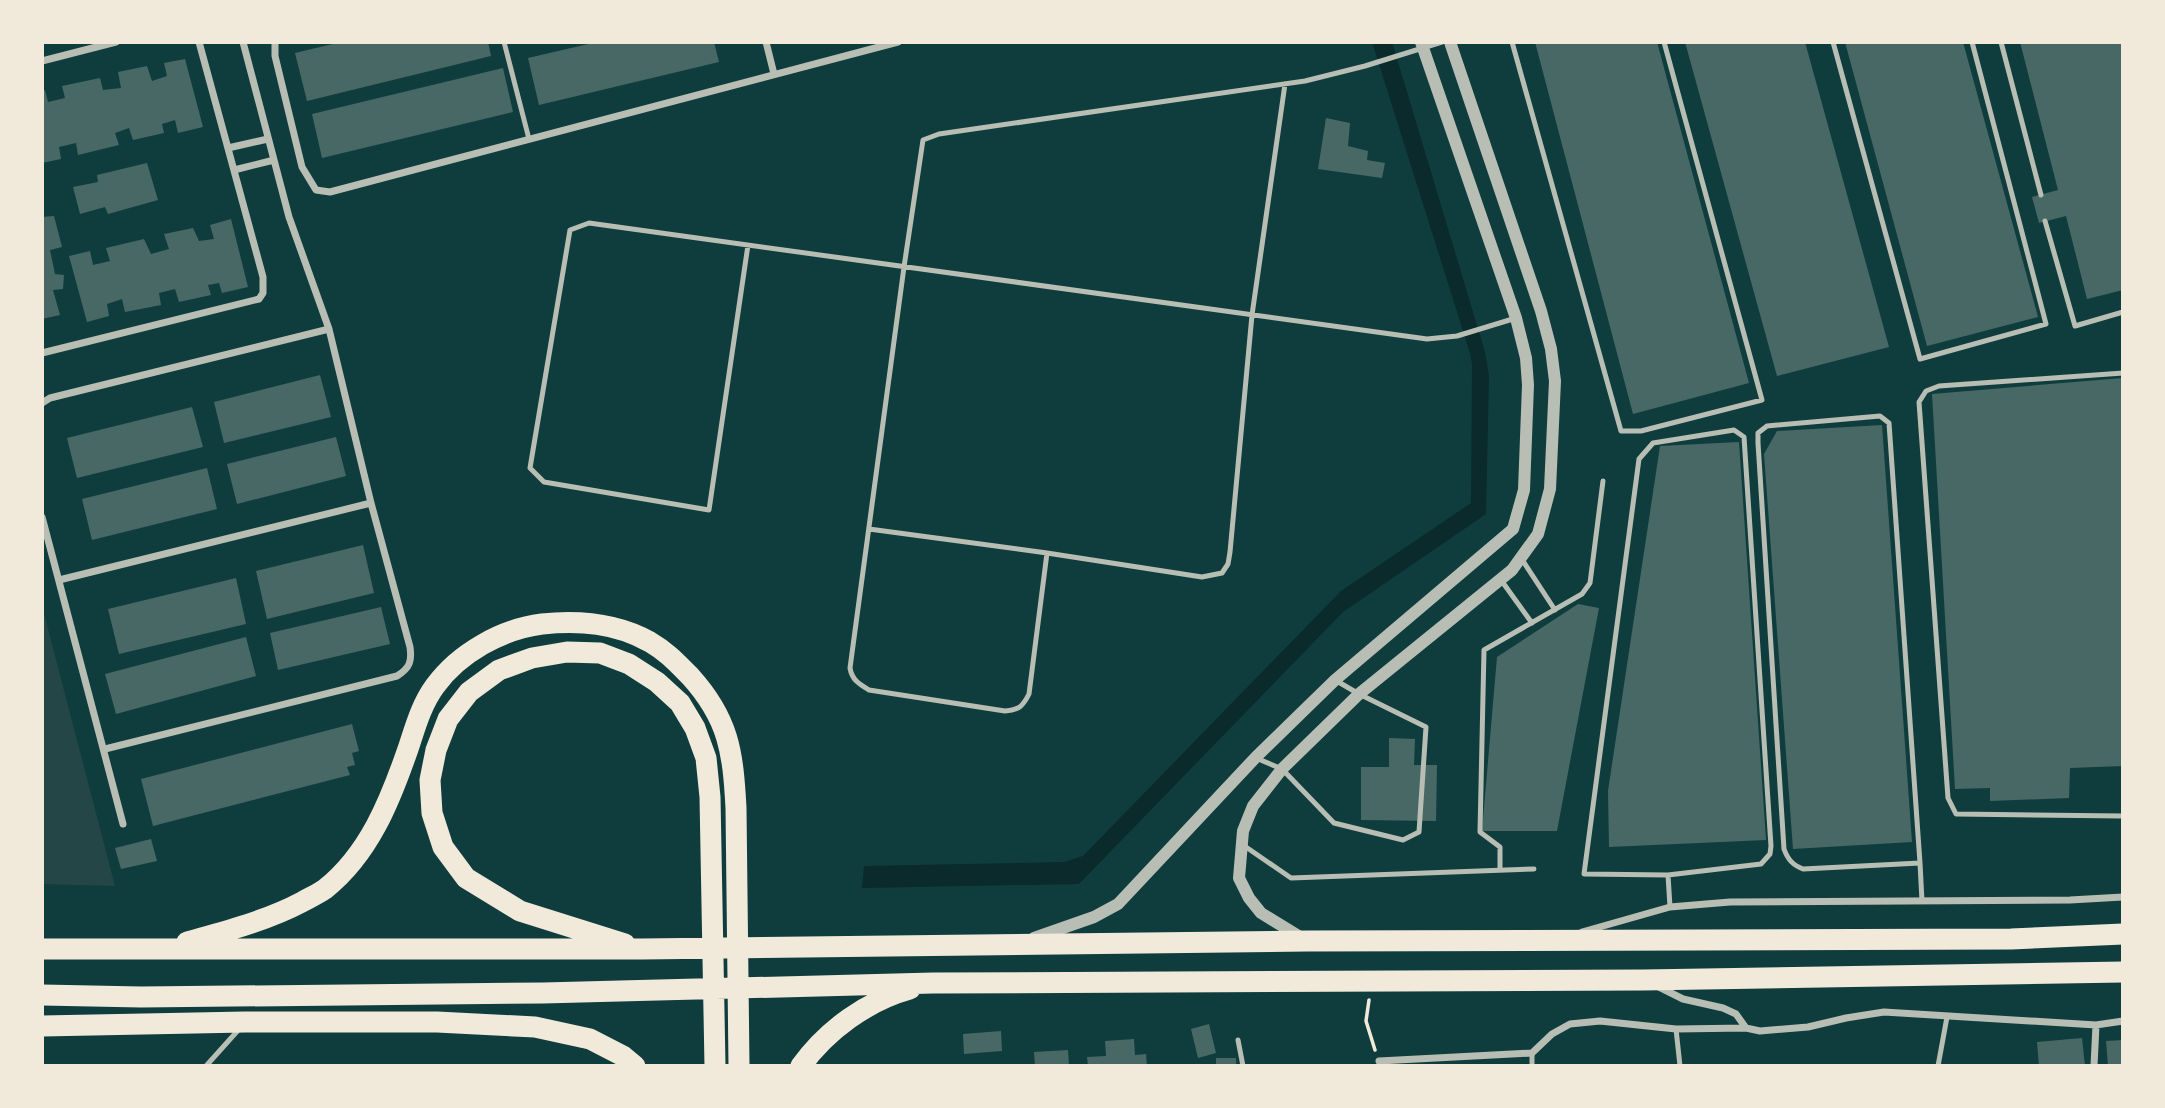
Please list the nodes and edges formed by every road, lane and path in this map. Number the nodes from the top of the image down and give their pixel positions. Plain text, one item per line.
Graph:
1 (116, 42) edge
2 (199, 42) edge
3 (243, 42) edge
4 (275, 42) edge
5 (504, 42) edge
6 (766, 42) edge
7 (898, 42) edge
8 (1442, 42) edge
9 (1450, 42) edge
10 (1512, 42) edge
11 (1664, 42) edge
12 (1833, 42) edge
13 (1972, 42) edge
14 (2001, 42) edge
15 (1422, 45) edge
16 (42, 61) edge
17 (774, 74) junction
18 (1285, 84) junction
19 (268, 139) junction
20 (529, 139) junction
21 (228, 148) junction
22 (274, 160) junction
23 (234, 170) junction
24 (2040, 195) dead end
25 (2045, 221) dead end
26 (748, 245) junction
27 (904, 267) junction
28 (2123, 312) edge
29 (1252, 315) junction
30 (1516, 318) junction
31 (329, 329) junction
32 (42, 353) edge
33 (2123, 373) edge
34 (42, 403) edge
35 (1604, 481) dead end
36 (371, 503) junction
37 (42, 517) edge
38 (869, 529) junction
39 (1047, 553) junction
40 (1521, 558) junction
41 (59, 580) junction
42 (1500, 580) junction
43 (1555, 610) junction
44 (1532, 623) junction
45 (1335, 680) junction
46 (1359, 694) junction
47 (104, 749) junction
48 (1256, 757) junction
49 (1282, 769) junction
50 (2123, 816) edge
51 (123, 824) dead end
52 (1240, 844) junction
53 (1920, 863) junction
54 (1534, 869) dead end
55 (1500, 870) junction
56 (1668, 875) junction
57 (2123, 897) edge
58 (1922, 901) junction
59 (1670, 907) junction
60 (2123, 934) edge
61 (1307, 941) junction
62 (1553, 942) junction
63 (1003, 945) junction
64 (42, 949) edge
65 (642, 949) junction
66 (154, 951) junction
67 (2123, 972) edge
68 (1371, 980) junction
69 (1643, 980) junction
70 (933, 983) junction
71 (543, 993) junction
72 (42, 995) edge
73 (42, 1009) edge
74 (1947, 1017) junction
75 (2123, 1021) edge
76 (245, 1022) junction
77 (437, 1022) junction
78 (117, 1024) junction
79 (2096, 1025) junction
80 (42, 1026) edge
81 (1746, 1028) junction
82 (1676, 1029) junction
83 (1238, 1040) dead end
84 (1532, 1054) junction
85 (1379, 1060) joint
86 (206, 1066) edge
87 (635, 1066) edge
88 (715, 1066) edge
89 (739, 1066) edge
90 (800, 1066) edge
91 (1243, 1066) edge
92 (1532, 1066) edge
93 (1680, 1066) edge
94 (1938, 1066) edge
95 (2094, 1066) edge

1 - 16 street
2 - 21 street
3 - 19 street
4 - 20 street
5 - 20 lane
6 - 17 street
7 - 17 street
8 - 15 lane
9 - 40 street
10 - 11 lane
12 - 13 lane
14 - 24 lane
15 - 18 lane
15 - 30 street
17 - 20 street
18 - 27 lane
18 - 29 lane
19 - 21 street
19 - 22 street
21 - 23 street
22 - 23 street
22 - 31 street
23 - 32 street
25 - 28 lane
26 - 26 lane
26 - 27 lane
27 - 29 lane
27 - 38 lane
29 - 30 lane
29 - 39 lane
30 - 45 street
31 - 34 street
31 - 36 street
33 - 50 lane
35 - 43 lane
36 - 41 street
36 - 47 street
37 - 41 street
38 - 39 lane
38 - 39 lane
40 - 42 street
40 - 43 lane
41 - 47 street
42 - 44 lane
42 - 46 street
43 - 44 lane
44 - 55 lane
45 - 46 lane
45 - 48 street
46 - 49 street
46 - 49 lane
47 - 51 street
48 - 49 lane
48 - 63 street
49 - 52 street
52 - 55 lane
52 - 61 street
53 - 53 lane
53 - 58 lane
54 - 55 lane
56 - 56 lane
56 - 59 lane
57 - 58 street
58 - 59 street
59 - 62 street
60 - 62 highway
61 - 62 highway
61 - 63 highway
63 - 65 highway
64 - 66 highway
65 - 66 highway
65 - 88 highway
66 - 89 highway
67 - 69 highway
68 - 69 highway
68 - 70 highway
68 - 85 path
69 - 81 street
70 - 71 highway
70 - 90 highway
71 - 72 highway
71 - 77 highway
73 - 78 highway
74 - 79 street
74 - 81 street
74 - 94 lane
75 - 79 street
76 - 77 highway
76 - 78 highway
76 - 86 lane
77 - 87 highway
78 - 80 highway
79 - 95 street
81 - 82 street
82 - 84 street
82 - 93 lane
83 - 91 lane
84 - 85 street
84 - 92 lane

